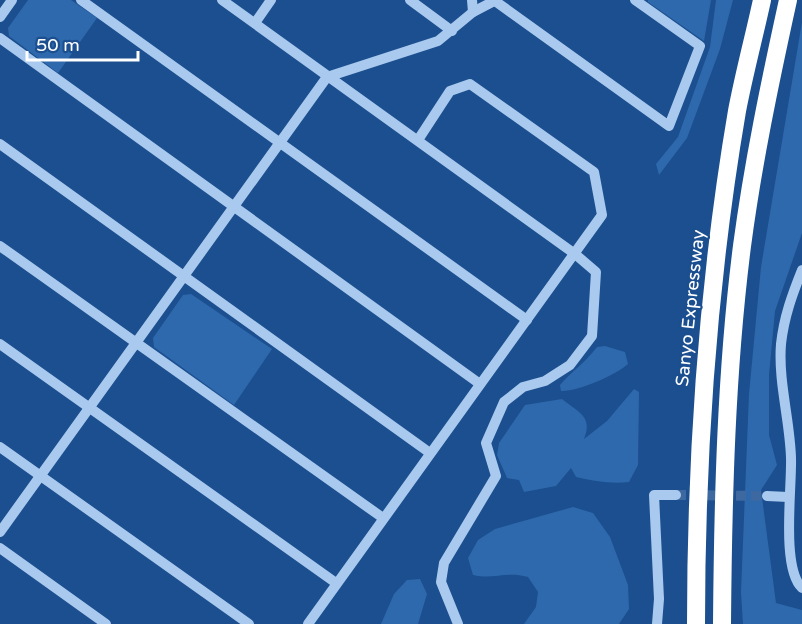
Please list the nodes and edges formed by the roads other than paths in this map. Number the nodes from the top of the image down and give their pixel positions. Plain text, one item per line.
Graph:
1 (12, 0) edge
2 (81, 0) edge
3 (222, 0) edge
4 (271, 0) edge
5 (410, 0) edge
6 (472, 0) edge
7 (635, 0) edge
8 (762, 0) edge
9 (788, 0) edge
10 (495, 1) edge
11 (473, 12) junction
12 (0, 17) edge
13 (255, 22) junction
14 (452, 30) junction
15 (0, 38) edge
16 (327, 77) junction
17 (418, 140) junction
18 (280, 143) junction
19 (0, 144) edge
20 (233, 208) junction
21 (0, 246) edge
22 (575, 254) junction
23 (802, 270) edge
24 (184, 276) junction
25 (527, 320) junction
26 (0, 344) edge
27 (135, 344) junction
28 (480, 384) junction
29 (89, 408) junction
30 (0, 447) edge
31 (430, 453) junction
32 (40, 476) junction
33 (676, 495) tunnel mouth
34 (767, 496) tunnel mouth
35 (788, 497) junction
36 (383, 518) junction
37 (802, 521) edge
38 (789, 523) junction
39 (0, 532) edge
40 (0, 548) edge
41 (336, 583) junction
42 (802, 588) edge
43 (106, 624) edge
44 (249, 624) edge
45 (308, 624) edge
46 (458, 624) edge
47 (657, 624) edge
48 (696, 624) edge
49 (722, 624) edge

1 - 12 street
2 - 18 street
3 - 13 street
4 - 13 street
5 - 14 street
6 - 11 street
7 - 10 street
8 - 48 highway, Sanyo Expressway
9 - 49 highway
10 - 11 street
11 - 14 street
13 - 16 street
14 - 16 street
15 - 20 street
16 - 17 street
16 - 18 street
17 - 22 street
17 - 22 street
18 - 20 street
18 - 25 street
19 - 24 street
20 - 24 street
20 - 28 street
21 - 27 street
22 - 25 street
22 - 46 street
23 - 35 street
24 - 27 street
24 - 31 street
25 - 28 street
26 - 29 street
27 - 29 street
27 - 36 street
28 - 31 street
29 - 32 street
29 - 41 street
30 - 32 street
31 - 36 street
32 - 39 street
32 - 44 street
33 - 47 street
34 - 35 street
35 - 38 street
36 - 41 street
37 - 38 street
38 - 42 street
40 - 43 street
41 - 45 street

